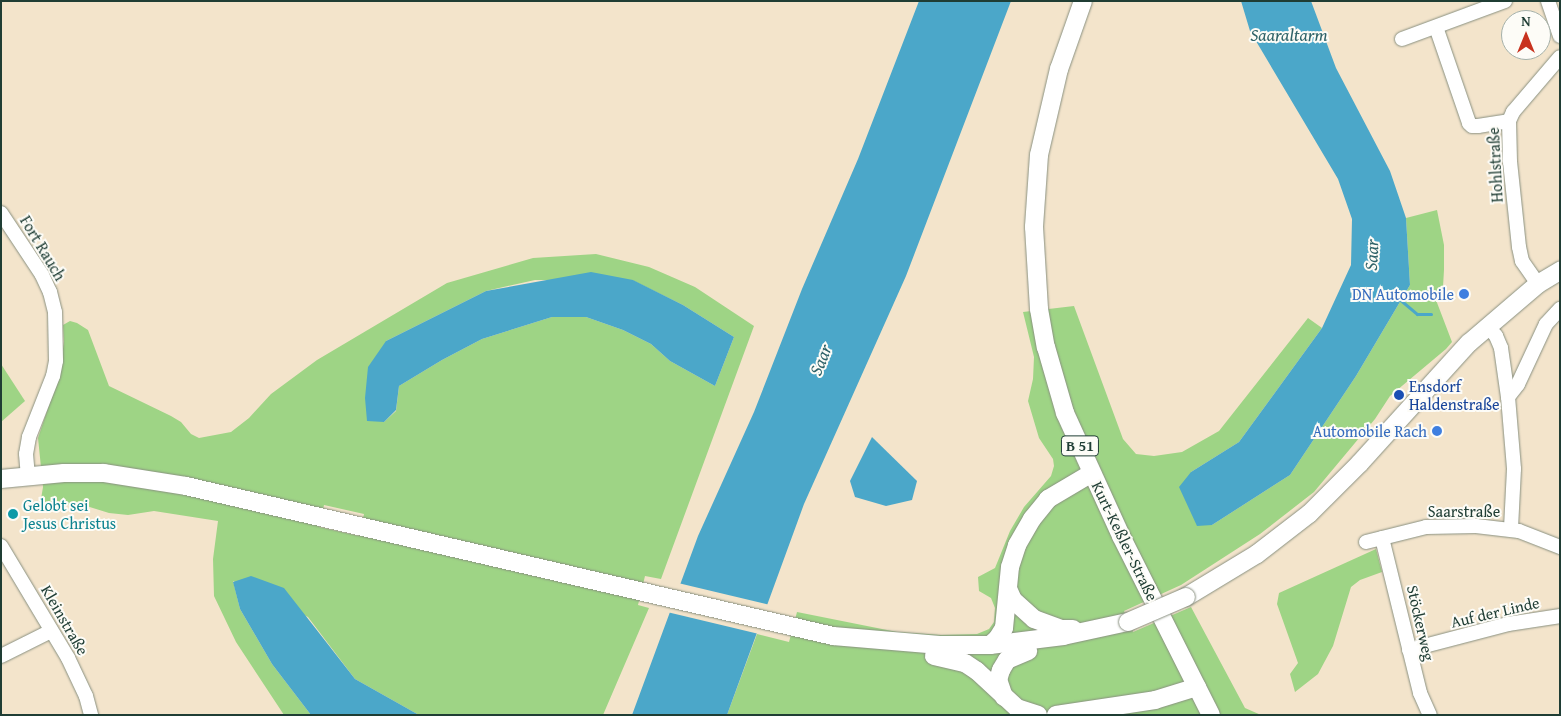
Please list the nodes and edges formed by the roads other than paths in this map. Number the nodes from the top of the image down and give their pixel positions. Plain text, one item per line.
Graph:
1 (1083, 1) edge
2 (1505, 1) edge
3 (1548, 1) edge
4 (1436, 27) junction
5 (1560, 36) edge
6 (1402, 39) dead end
7 (1560, 56) edge
8 (1509, 121) junction
9 (1, 213) edge
10 (1560, 271) edge
11 (1538, 284) junction
12 (1560, 309) edge
13 (1488, 327) junction
14 (1508, 397) junction
15 (1092, 473) junction
16 (28, 475) junction
17 (1, 479) edge
18 (1511, 529) junction
19 (1382, 538) junction
20 (1366, 542) dead end
21 (1, 546) edge
22 (1560, 547) edge
23 (1010, 591) junction
24 (1560, 616) edge
25 (1122, 623) junction
26 (1098, 629) junction
27 (51, 631) junction
28 (833, 636) junction
29 (990, 645) junction
30 (1409, 650) junction
31 (1028, 652) junction
32 (1, 656) edge
33 (934, 656) junction
34 (1197, 686) junction
35 (1006, 700) junction
36 (91, 715) edge
37 (1038, 715) edge
38 (1056, 715) edge
39 (1211, 715) edge
40 (1430, 715) edge

1 - 15 main road, Kurt-Keßler-Straße / B 51
2 - 4 street
3 - 5 street
4 - 6 street
4 - 8 street
7 - 8 street, Hohlstraße
8 - 11 street, Hohlstraße
9 - 16 street, Fort Rauch
10 - 11 main road
11 - 13 main road
12 - 14 street
13 - 14 street
13 - 25 main road, bridge
14 - 18 street
15 - 23 main road
15 - 34 main road, Kurt-Keßler-Straße / B 51
16 - 17 main road
16 - 28 main road
18 - 19 street, Saarstraße
18 - 22 street, Saarstraße
19 - 20 street, Saarstraße
19 - 30 street, Stöckerweg
21 - 27 street, Kleinstraße
23 - 26 main road
23 - 29 main road
24 - 30 street, Auf der Linde
25 - 26 main road
25 - 31 main road
26 - 29 main road
27 - 32 street
27 - 36 street, Kleinstraße
28 - 29 main road
28 - 33 main road
30 - 40 street, Stöckerweg
31 - 33 main road
31 - 35 main road
33 - 35 main road
34 - 38 main road
34 - 39 main road, Kurt-Keßler-Straße / B 51
35 - 37 main road

